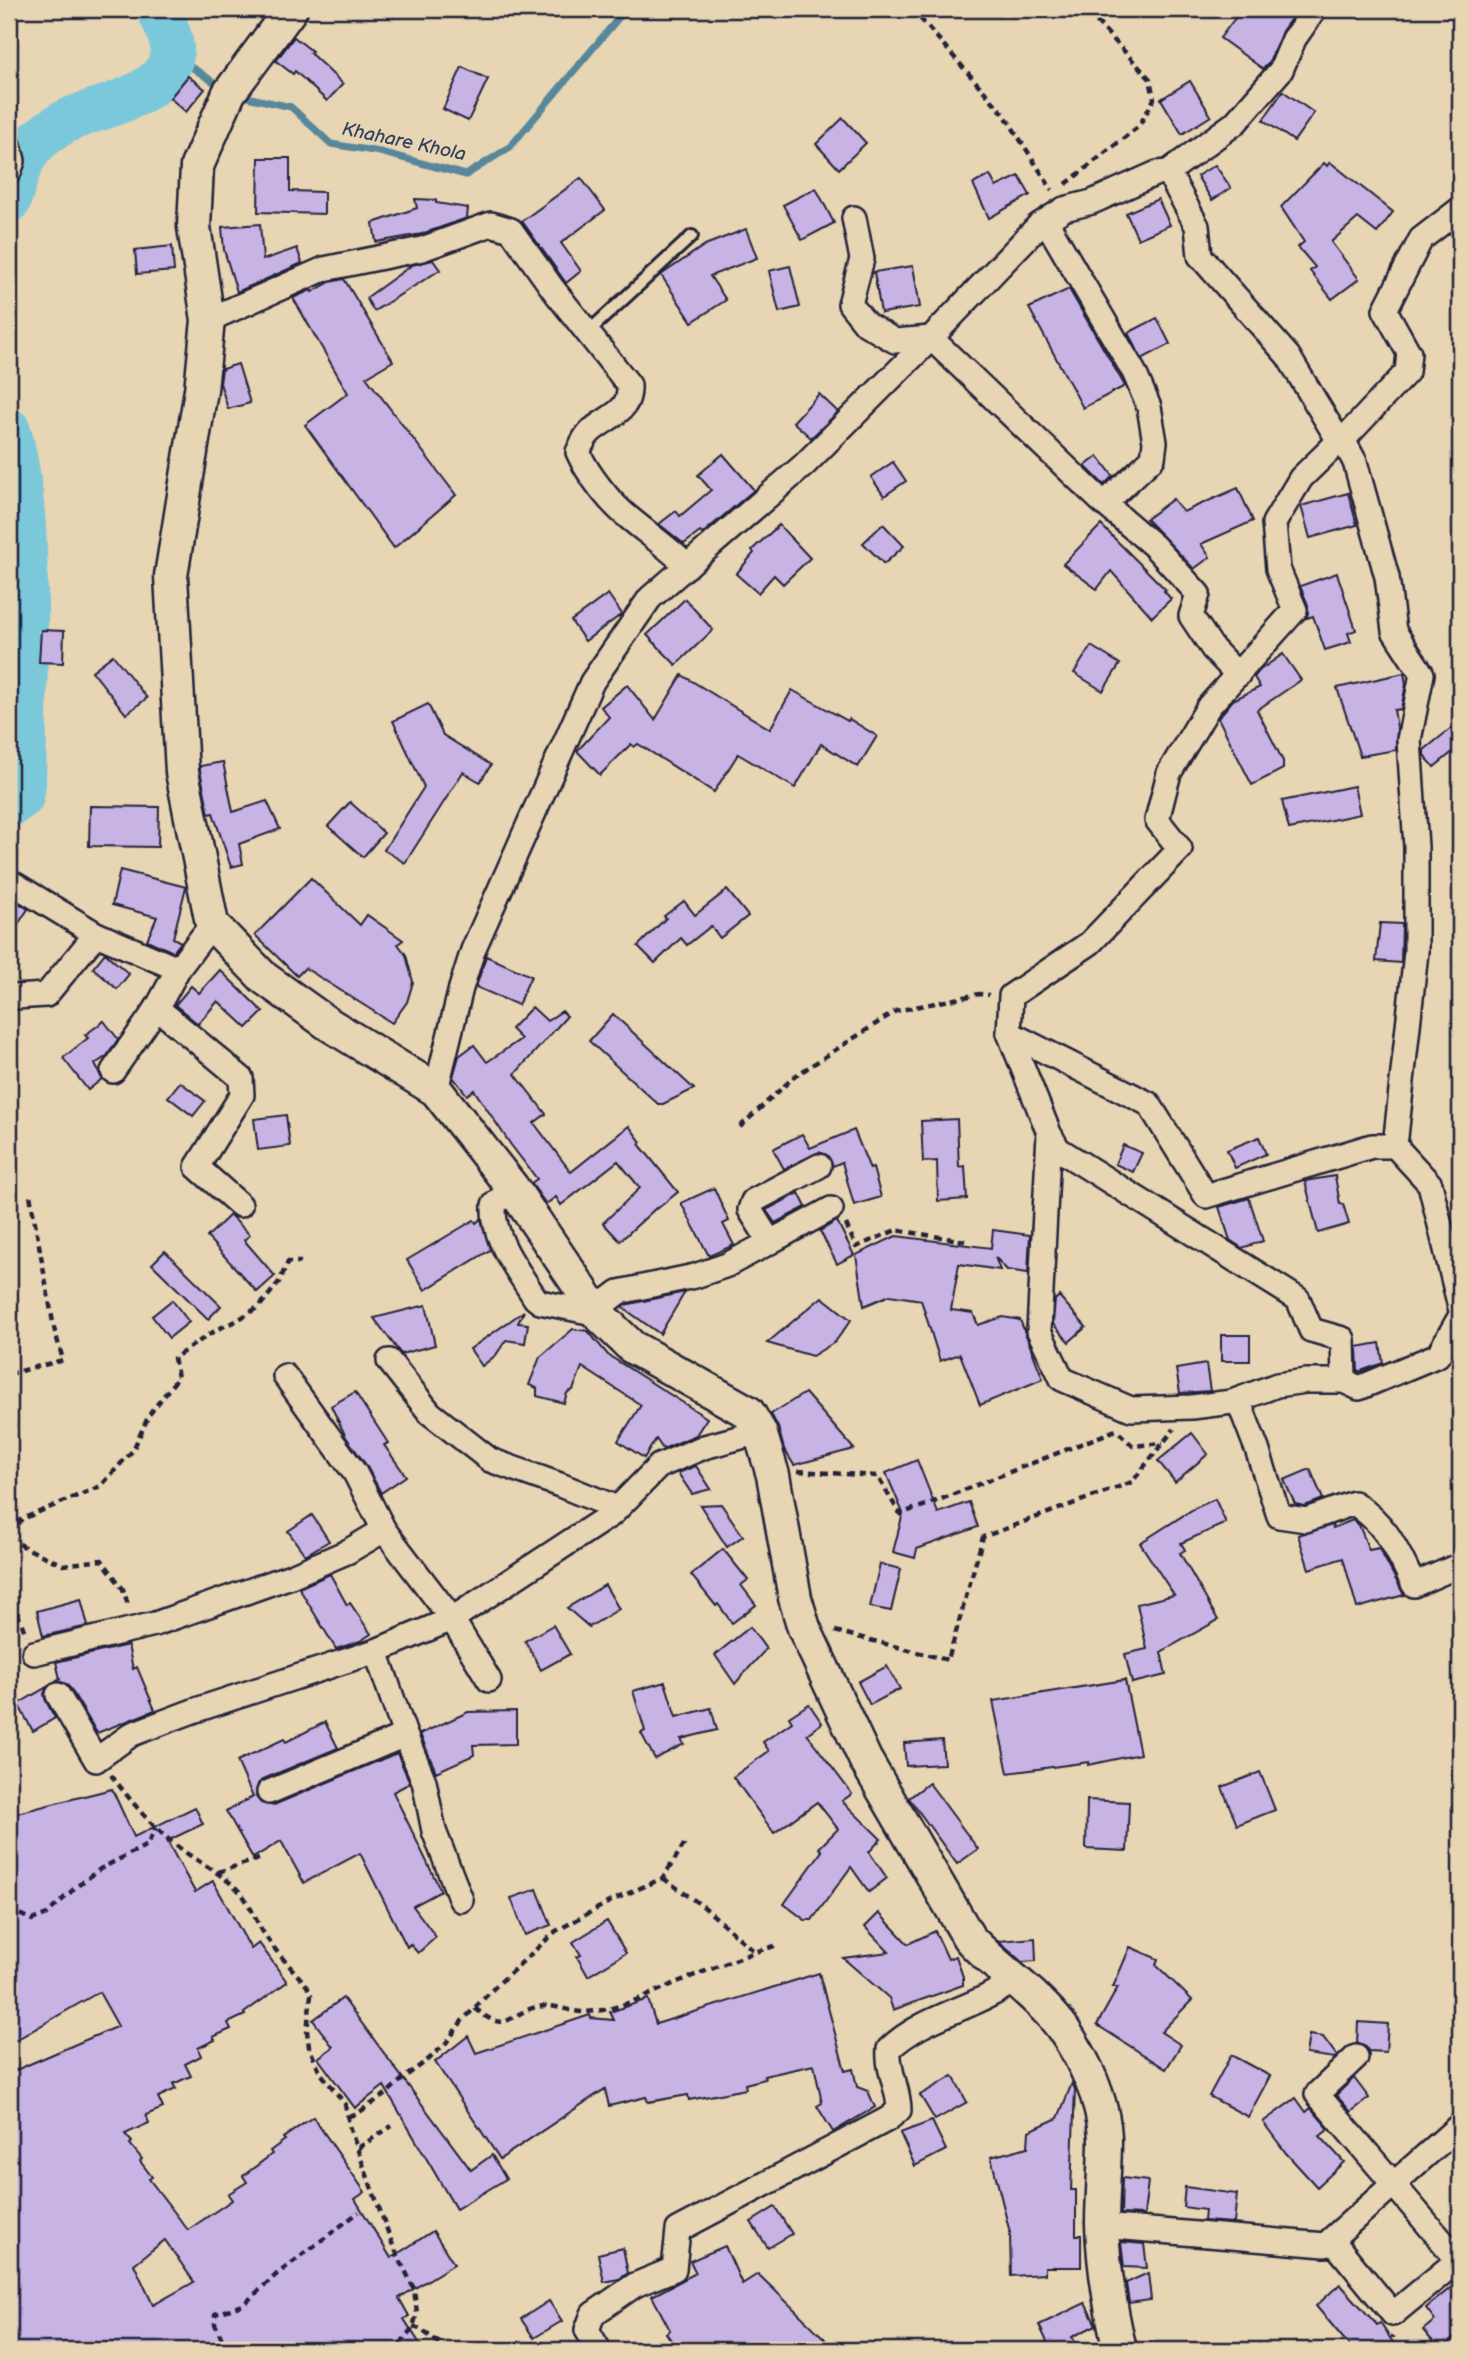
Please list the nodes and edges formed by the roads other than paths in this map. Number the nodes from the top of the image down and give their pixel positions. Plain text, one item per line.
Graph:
1 (290, 9) edge
2 (1315, 9) edge
3 (9, 145) edge
4 (9, 172) edge
5 (1168, 172) junction
6 (1460, 209) edge
7 (853, 218) dead end
8 (1046, 221) junction
9 (692, 236) dead end
10 (208, 320) junction
11 (588, 332) junction
12 (931, 338) junction
13 (1341, 441) junction
14 (1105, 503) junction
15 (687, 566) junction
16 (1238, 675) junction
17 (9, 881) edge
18 (212, 924) junction
19 (96, 934) junction
20 (178, 969) junction
21 (9, 995) edge
22 (157, 1008) junction
23 (1009, 1033) junction
24 (113, 1071) dead end
25 (436, 1090) junction
26 (1049, 1133) junction
27 (1395, 1146) junction
28 (820, 1166) dead end
29 (512, 1187) junction
30 (240, 1205) dead end
31 (831, 1209) road end
32 (770, 1242) junction
33 (1460, 1307) edge
34 (598, 1314) junction
35 (1460, 1317) edge
36 (389, 1361) dead end
37 (285, 1376) dead end
38 (1343, 1381) junction
39 (1238, 1399) junction
40 (760, 1432) junction
41 (617, 1508) junction
42 (384, 1530) junction
43 (1460, 1565) edge
44 (452, 1619) junction
45 (376, 1651) junction
46 (34, 1653) road end
47 (489, 1680) dead end
48 (58, 1695) dead end
49 (405, 1735) junction
50 (269, 1792) dead end
51 (461, 1900) dead end
52 (1014, 1980) junction
53 (1356, 2057) dead end
54 (1460, 2125) edge
55 (1394, 2186) junction
56 (1102, 2226) junction
57 (1332, 2240) junction
58 (599, 2350) edge
59 (1120, 2350) edge

1 - 10 street
2 - 5 street
3 - 4 street
5 - 8 street
5 - 13 street
6 - 13 street
7 - 12 street
8 - 12 street
8 - 14 street
9 - 11 lane
10 - 11 street
10 - 18 street
11 - 15 street
12 - 14 street
12 - 15 street
13 - 16 street
13 - 27 street
14 - 16 street
15 - 25 street
16 - 23 street
17 - 19 street
18 - 20 street
18 - 25 street
19 - 20 street
19 - 21 street
20 - 22 street
22 - 24 street
22 - 30 street
23 - 26 street
23 - 27 street
25 - 29 street
26 - 38 street
26 - 39 street
27 - 33 street
28 - 32 street
29 - 34 street
29 - 34 street
31 - 32 street
32 - 34 street
34 - 40 street
35 - 38 street
36 - 41 street
37 - 42 street
38 - 39 street
39 - 43 street
40 - 41 street
40 - 52 street
41 - 44 street
42 - 44 street
42 - 46 street
44 - 45 street
44 - 47 street
45 - 48 street
45 - 49 street
49 - 50 street
49 - 51 street
52 - 56 street
52 - 58 street
53 - 55 street
54 - 55 street
55 - 57 street
55 - 57 street
56 - 57 street
56 - 59 street

